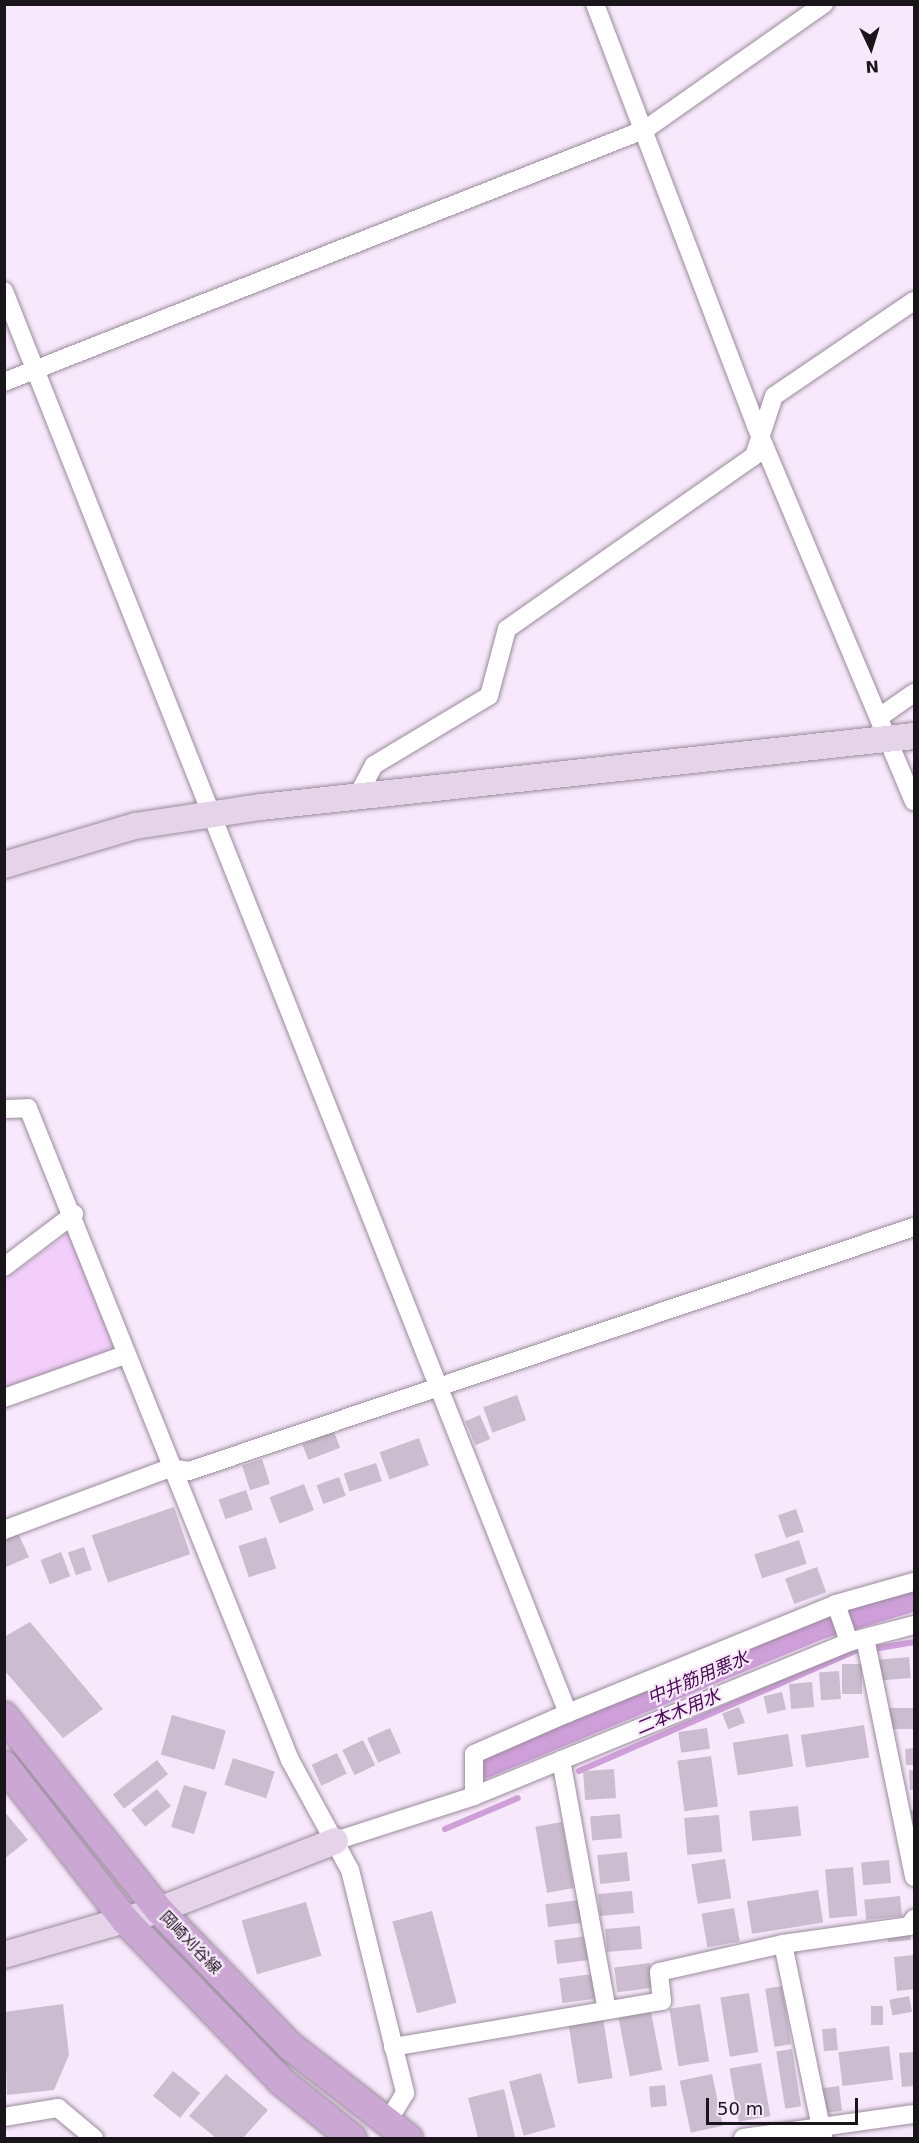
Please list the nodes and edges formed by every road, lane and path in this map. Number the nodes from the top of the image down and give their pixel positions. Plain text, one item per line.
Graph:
1 (595, 4) edge
2 (824, 4) edge
3 (646, 129) junction
4 (4, 291) edge
5 (915, 301) edge
6 (36, 369) junction
7 (4, 382) edge
8 (760, 435) junction
9 (915, 693) edge
10 (895, 730) edge
11 (358, 795) junction
12 (915, 801) edge
13 (214, 814) junction
14 (4, 864) edge
15 (4, 1109) edge
16 (74, 1214) junction
17 (915, 1227) edge
18 (4, 1267) edge
19 (125, 1355) junction
20 (439, 1387) junction
21 (4, 1398) edge
22 (170, 1468) junction
23 (4, 1530) edge
24 (915, 1582) edge
25 (836, 1604) junction
26 (915, 1625) edge
27 (857, 1640) junction
28 (568, 1713) junction
29 (4, 1716) edge
30 (561, 1760) junction
31 (4, 1765) edge
32 (474, 1796) junction
33 (335, 1841) junction
34 (915, 1877) edge
35 (159, 1910) junction
36 (915, 1919) edge
37 (125, 1920) junction
38 (783, 1944) junction
39 (4, 1955) edge
40 (608, 2010) junction
41 (393, 2047) junction
42 (915, 2114) edge
43 (4, 2117) edge
44 (397, 2132) edge
45 (822, 2134) edge
46 (94, 2139) edge
47 (352, 2139) edge
48 (743, 2139) edge

1 - 3 street
2 - 3 street
3 - 6 street
3 - 8 street
4 - 6 street
5 - 8 street
6 - 7 street
6 - 13 street
8 - 10 street
8 - 11 street
9 - 10 street
10 - 11 street
10 - 12 street
11 - 13 street
13 - 14 street
13 - 20 street
15 - 16 street
16 - 18 street
16 - 19 street
17 - 20 street
19 - 21 street
19 - 22 street
20 - 22 street
20 - 28 street
22 - 23 street
22 - 33 street
24 - 25 street
25 - 27 street
25 - 28 street
26 - 27 street
27 - 30 street
27 - 34 street
28 - 32 street
29 - 35 main road, 岡崎刈谷線
30 - 32 street
30 - 40 street
31 - 37 main road, 岡崎刈谷線
32 - 33 street
33 - 35 street
33 - 41 street
35 - 37 street
35 - 44 main road, 岡崎刈谷線
36 - 38 street
37 - 39 street
37 - 47 main road, 岡崎刈谷線
38 - 40 street
38 - 45 street
40 - 41 street
41 - 44 street
42 - 45 street
43 - 46 street
45 - 48 street

